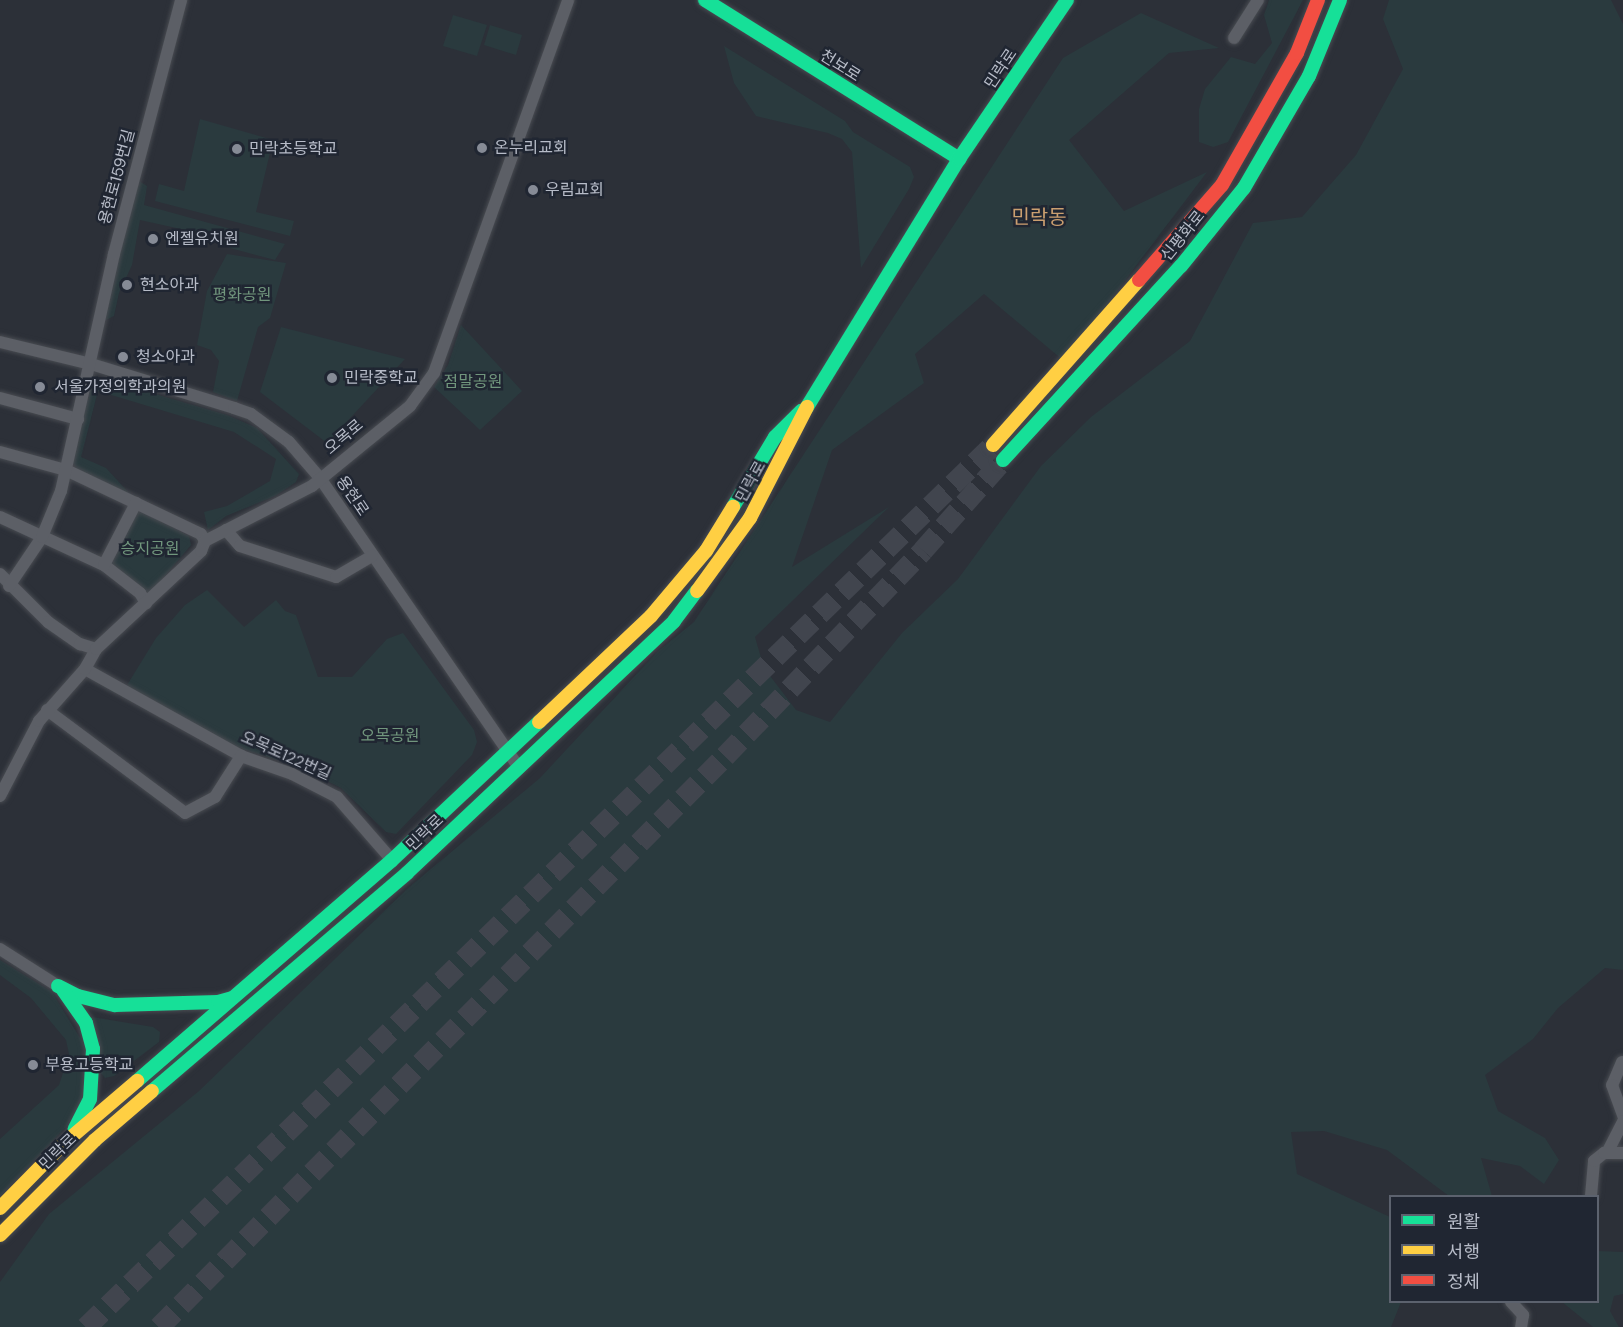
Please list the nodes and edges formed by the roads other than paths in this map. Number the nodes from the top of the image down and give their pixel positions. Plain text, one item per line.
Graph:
1 (181, 0) edge
2 (568, 0) edge
3 (705, 0) edge
4 (1067, 0) edge
5 (1258, 0) edge
6 (1318, 0) edge
7 (1340, 0) edge
8 (1237, 34) dead end
9 (959, 159) junction
10 (0, 342) edge
11 (91, 364) junction
12 (0, 398) edge
13 (810, 401) junction
14 (78, 419) junction
15 (993, 445) tunnel mouth
16 (0, 452) edge
17 (1003, 460) tunnel mouth
18 (66, 470) junction
19 (320, 478) junction
20 (136, 503) junction
21 (0, 517) edge
22 (226, 530) junction
23 (42, 537) junction
24 (205, 541) junction
25 (372, 556) junction
26 (104, 565) junction
27 (0, 574) edge
28 (9, 586) junction
29 (146, 603) junction
30 (96, 649) junction
31 (85, 669) junction
32 (47, 711) junction
33 (506, 753) junction
34 (241, 756) junction
35 (518, 766) junction
36 (0, 796) edge
37 (392, 860) junction
38 (0, 949) edge
39 (58, 986) junction
40 (239, 995) junction
41 (171, 1004) junction
42 (199, 1028) junction
43 (1622, 1062) edge
44 (1623, 1116) edge
45 (1623, 1121) edge
46 (62, 1145) junction
47 (1607, 1153) junction
48 (1623, 1153) edge
49 (1591, 1195) edge
50 (0, 1208) edge
51 (0, 1236) edge
52 (1511, 1303) edge
53 (1522, 1321) edge

1 - 11 street, 용현로159번길
2 - 19 street, 오목로
3 - 9 main road, 천보로
4 - 9 main road, 민락로
5 - 8 street
6 - 15 main road, 신평화로
7 - 17 main road, 신평화로
9 - 13 main road, 민락로
10 - 11 street, 용현로
11 - 14 street, 용현로159번길
11 - 19 street, 용현로
12 - 14 street
13 - 33 main road, 민락로
13 - 35 main road, 민락로
14 - 18 street, 용현로159번길
16 - 18 street
18 - 20 street
18 - 23 street, 용현로159번길
19 - 22 street, 오목로
19 - 25 street, 용현로
20 - 24 street
20 - 26 street
21 - 23 street
22 - 24 street, 오목로
22 - 25 street
23 - 26 street
23 - 28 street, 용현로159번길
24 - 29 street, 오목로
25 - 33 street, 용현로
26 - 29 street
27 - 28 street
28 - 30 street
29 - 30 street, 오목로
30 - 31 street, 오목로
31 - 32 street, 오목로
31 - 34 street, 오목로122번길
32 - 34 street
32 - 36 street, 오목로
33 - 35 street, 용현로
33 - 37 main road, 민락로
34 - 37 street, 오목로122번길
35 - 51 main road, 민락로
37 - 40 main road, 민락로
38 - 39 street
39 - 41 main road
39 - 46 main road
40 - 41 main road
40 - 42 main road, 민락로
41 - 42 main road
42 - 46 main road, 민락로
43 - 44 street
45 - 47 street
46 - 50 main road, 민락로
47 - 48 street
47 - 49 street
52 - 53 street

